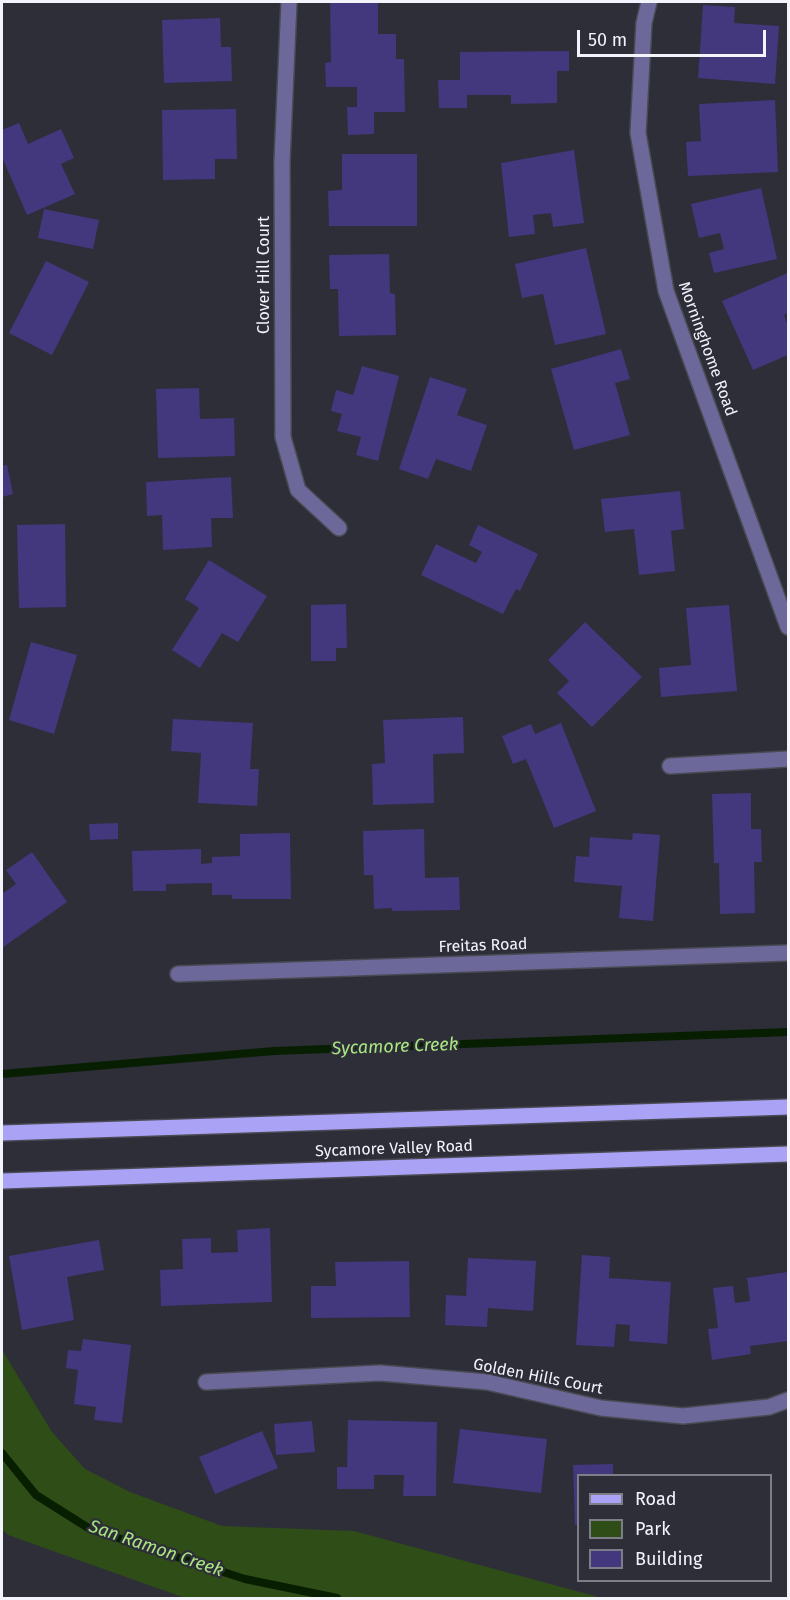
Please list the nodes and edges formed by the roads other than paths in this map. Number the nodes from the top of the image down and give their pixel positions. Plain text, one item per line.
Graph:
1 (289, 2) edge
2 (649, 2) edge
3 (339, 528) dead end
4 (789, 627) edge
5 (789, 759) edge
6 (670, 766) dead end
7 (789, 953) edge
8 (178, 974) dead end
9 (789, 1107) edge
10 (2, 1133) edge
11 (789, 1154) edge
12 (2, 1181) edge
13 (206, 1382) dead end
14 (789, 1400) edge

1 - 3 street, Clover Hill Court
2 - 4 street, Morninghome Road
5 - 6 street
7 - 8 street, Freitas Road
9 - 10 main road, Sycamore Valley Road
11 - 12 main road, Sycamore Valley Road
13 - 14 street, Golden Hills Court

